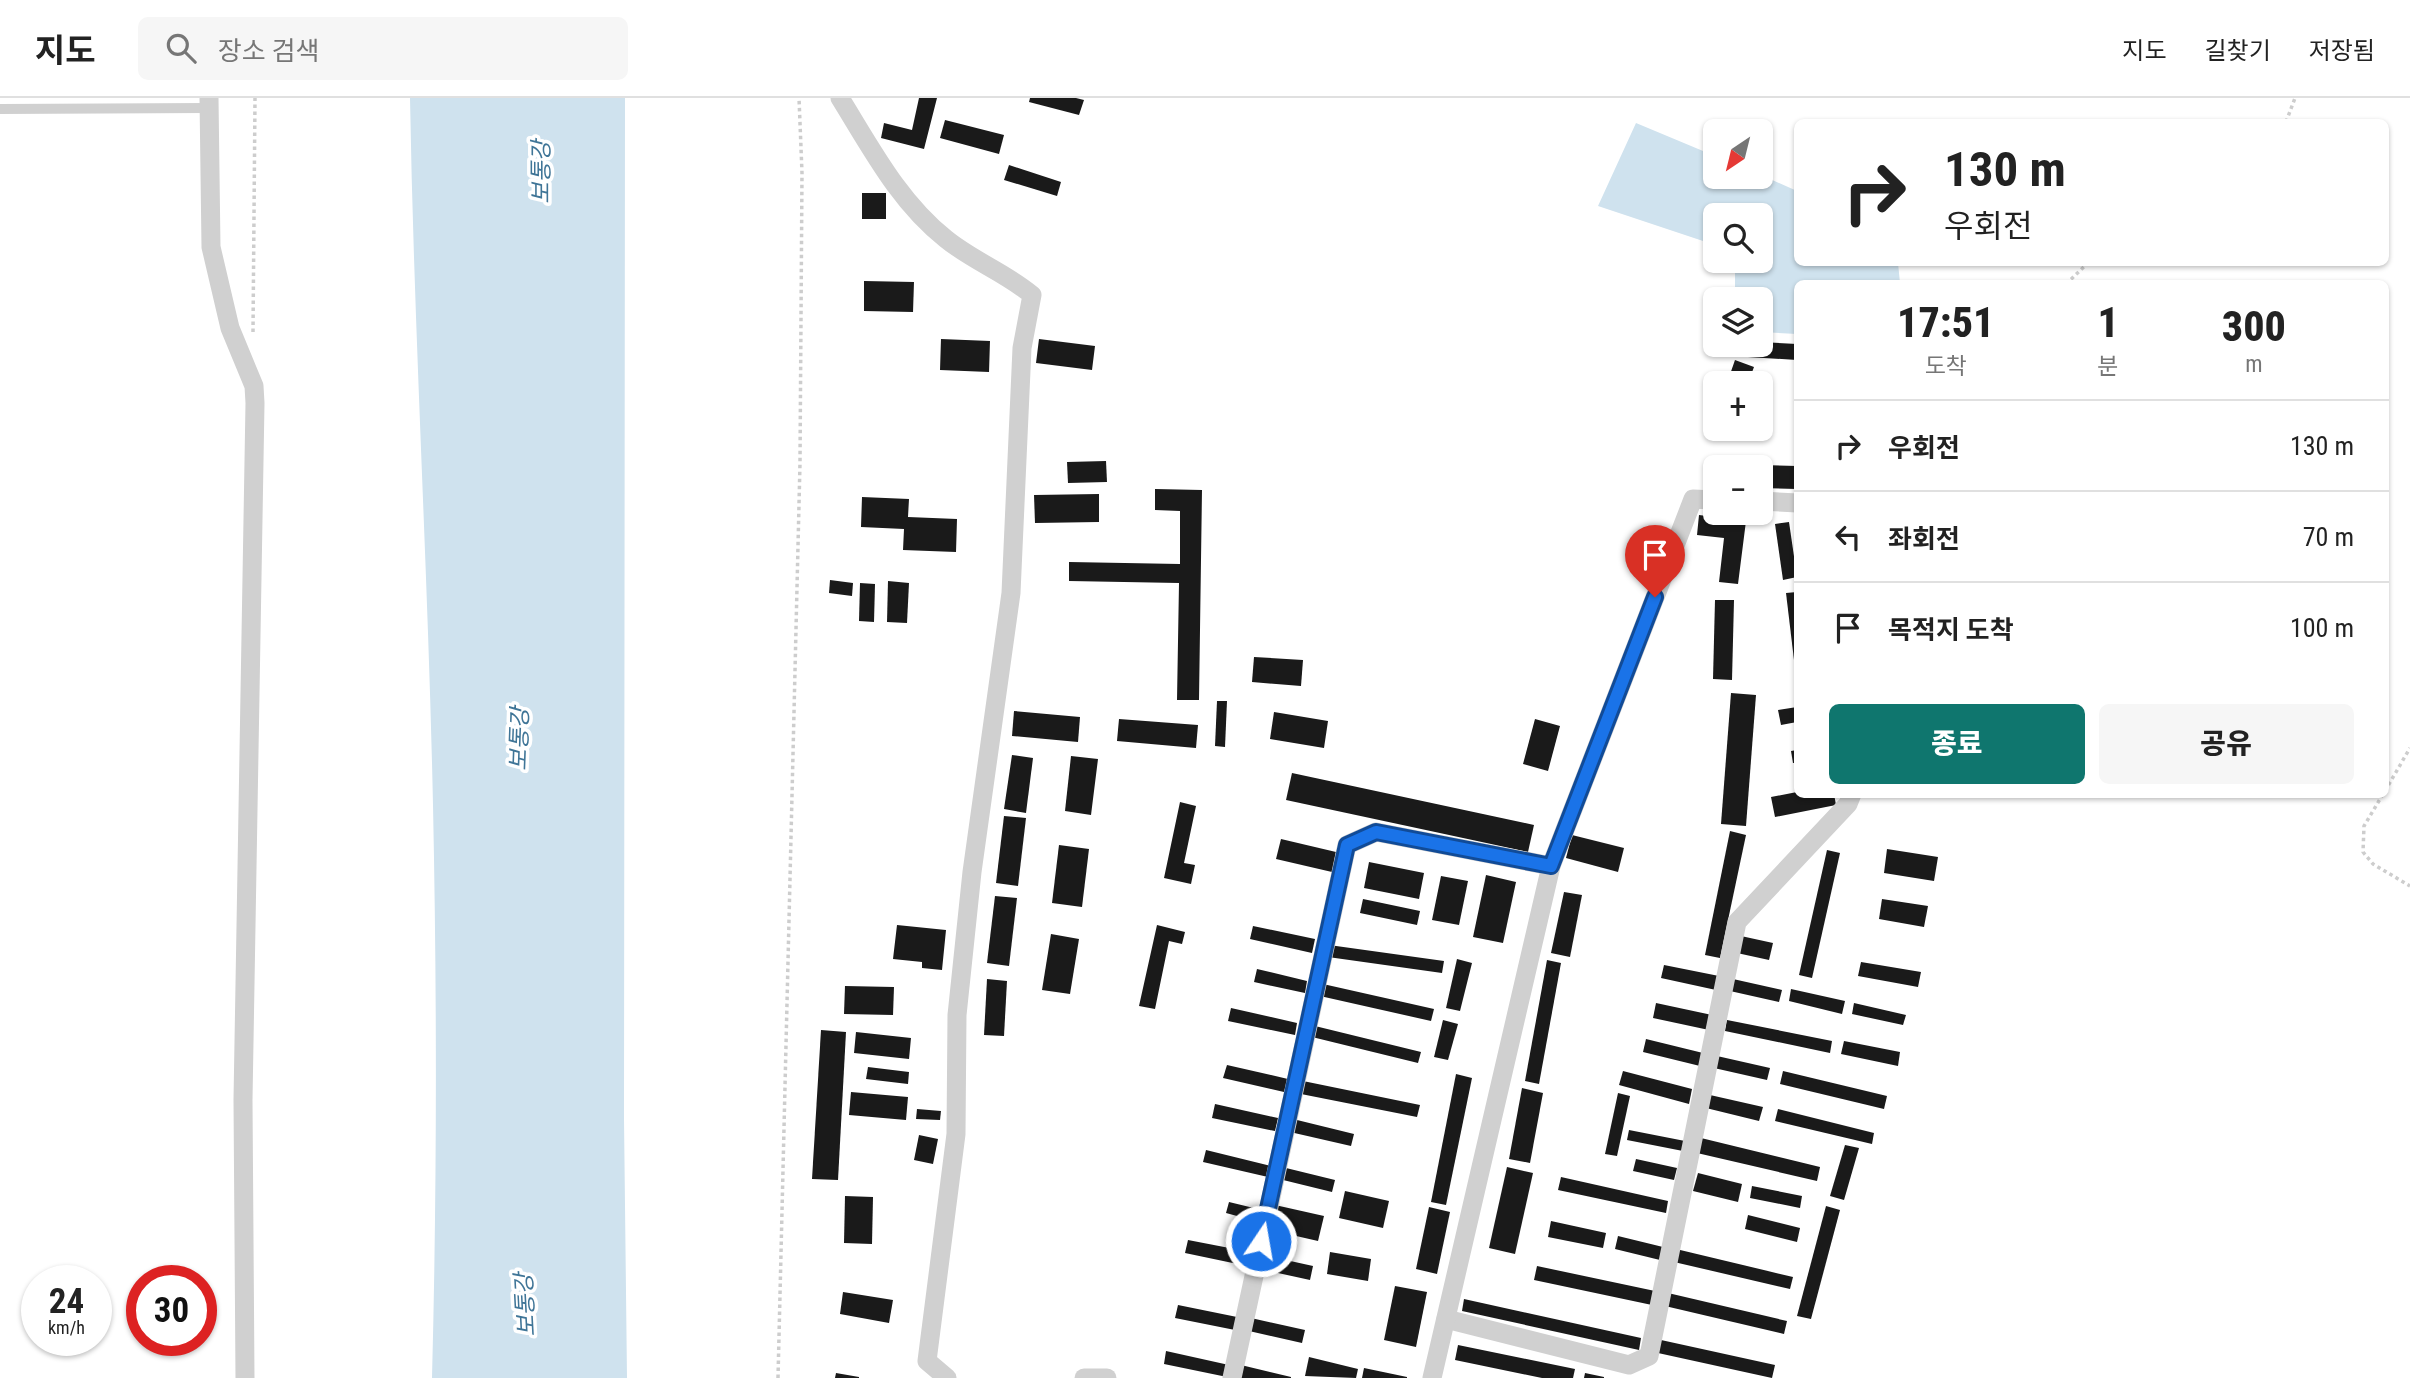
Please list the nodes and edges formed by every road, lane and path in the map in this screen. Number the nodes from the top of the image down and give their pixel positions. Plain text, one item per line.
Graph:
1 (255, 98) edge
2 (799, 98) edge
3 (840, 98) edge
4 (2295, 98) edge
5 (209, 103) edge
6 (0, 109) edge
7 (2287, 119) edge
8 (2085, 266) edge
9 (2070, 280) edge
10 (253, 338) dead end
11 (1703, 499) edge
12 (1773, 502) edge
13 (1794, 503) edge
14 (2410, 748) edge
15 (2389, 784) edge
16 (1850, 798) edge
17 (2381, 798) edge
18 (1551, 866) junction
19 (2410, 886) edge
20 (1446, 1319) junction
21 (245, 1378) edge
22 (779, 1378) edge
23 (947, 1378) edge
24 (1084, 1378) edge
25 (1107, 1378) edge
26 (1232, 1378) edge
27 (1432, 1378) edge

1 - 10 path
2 - 22 path
3 - 23 street
4 - 7 path
5 - 6 lane
5 - 21 street
8 - 9 path
11 - 18 street
12 - 13 street
14 - 15 path
16 - 20 street
17 - 19 path
18 - 20 street
18 - 26 street
20 - 27 street
24 - 25 street

